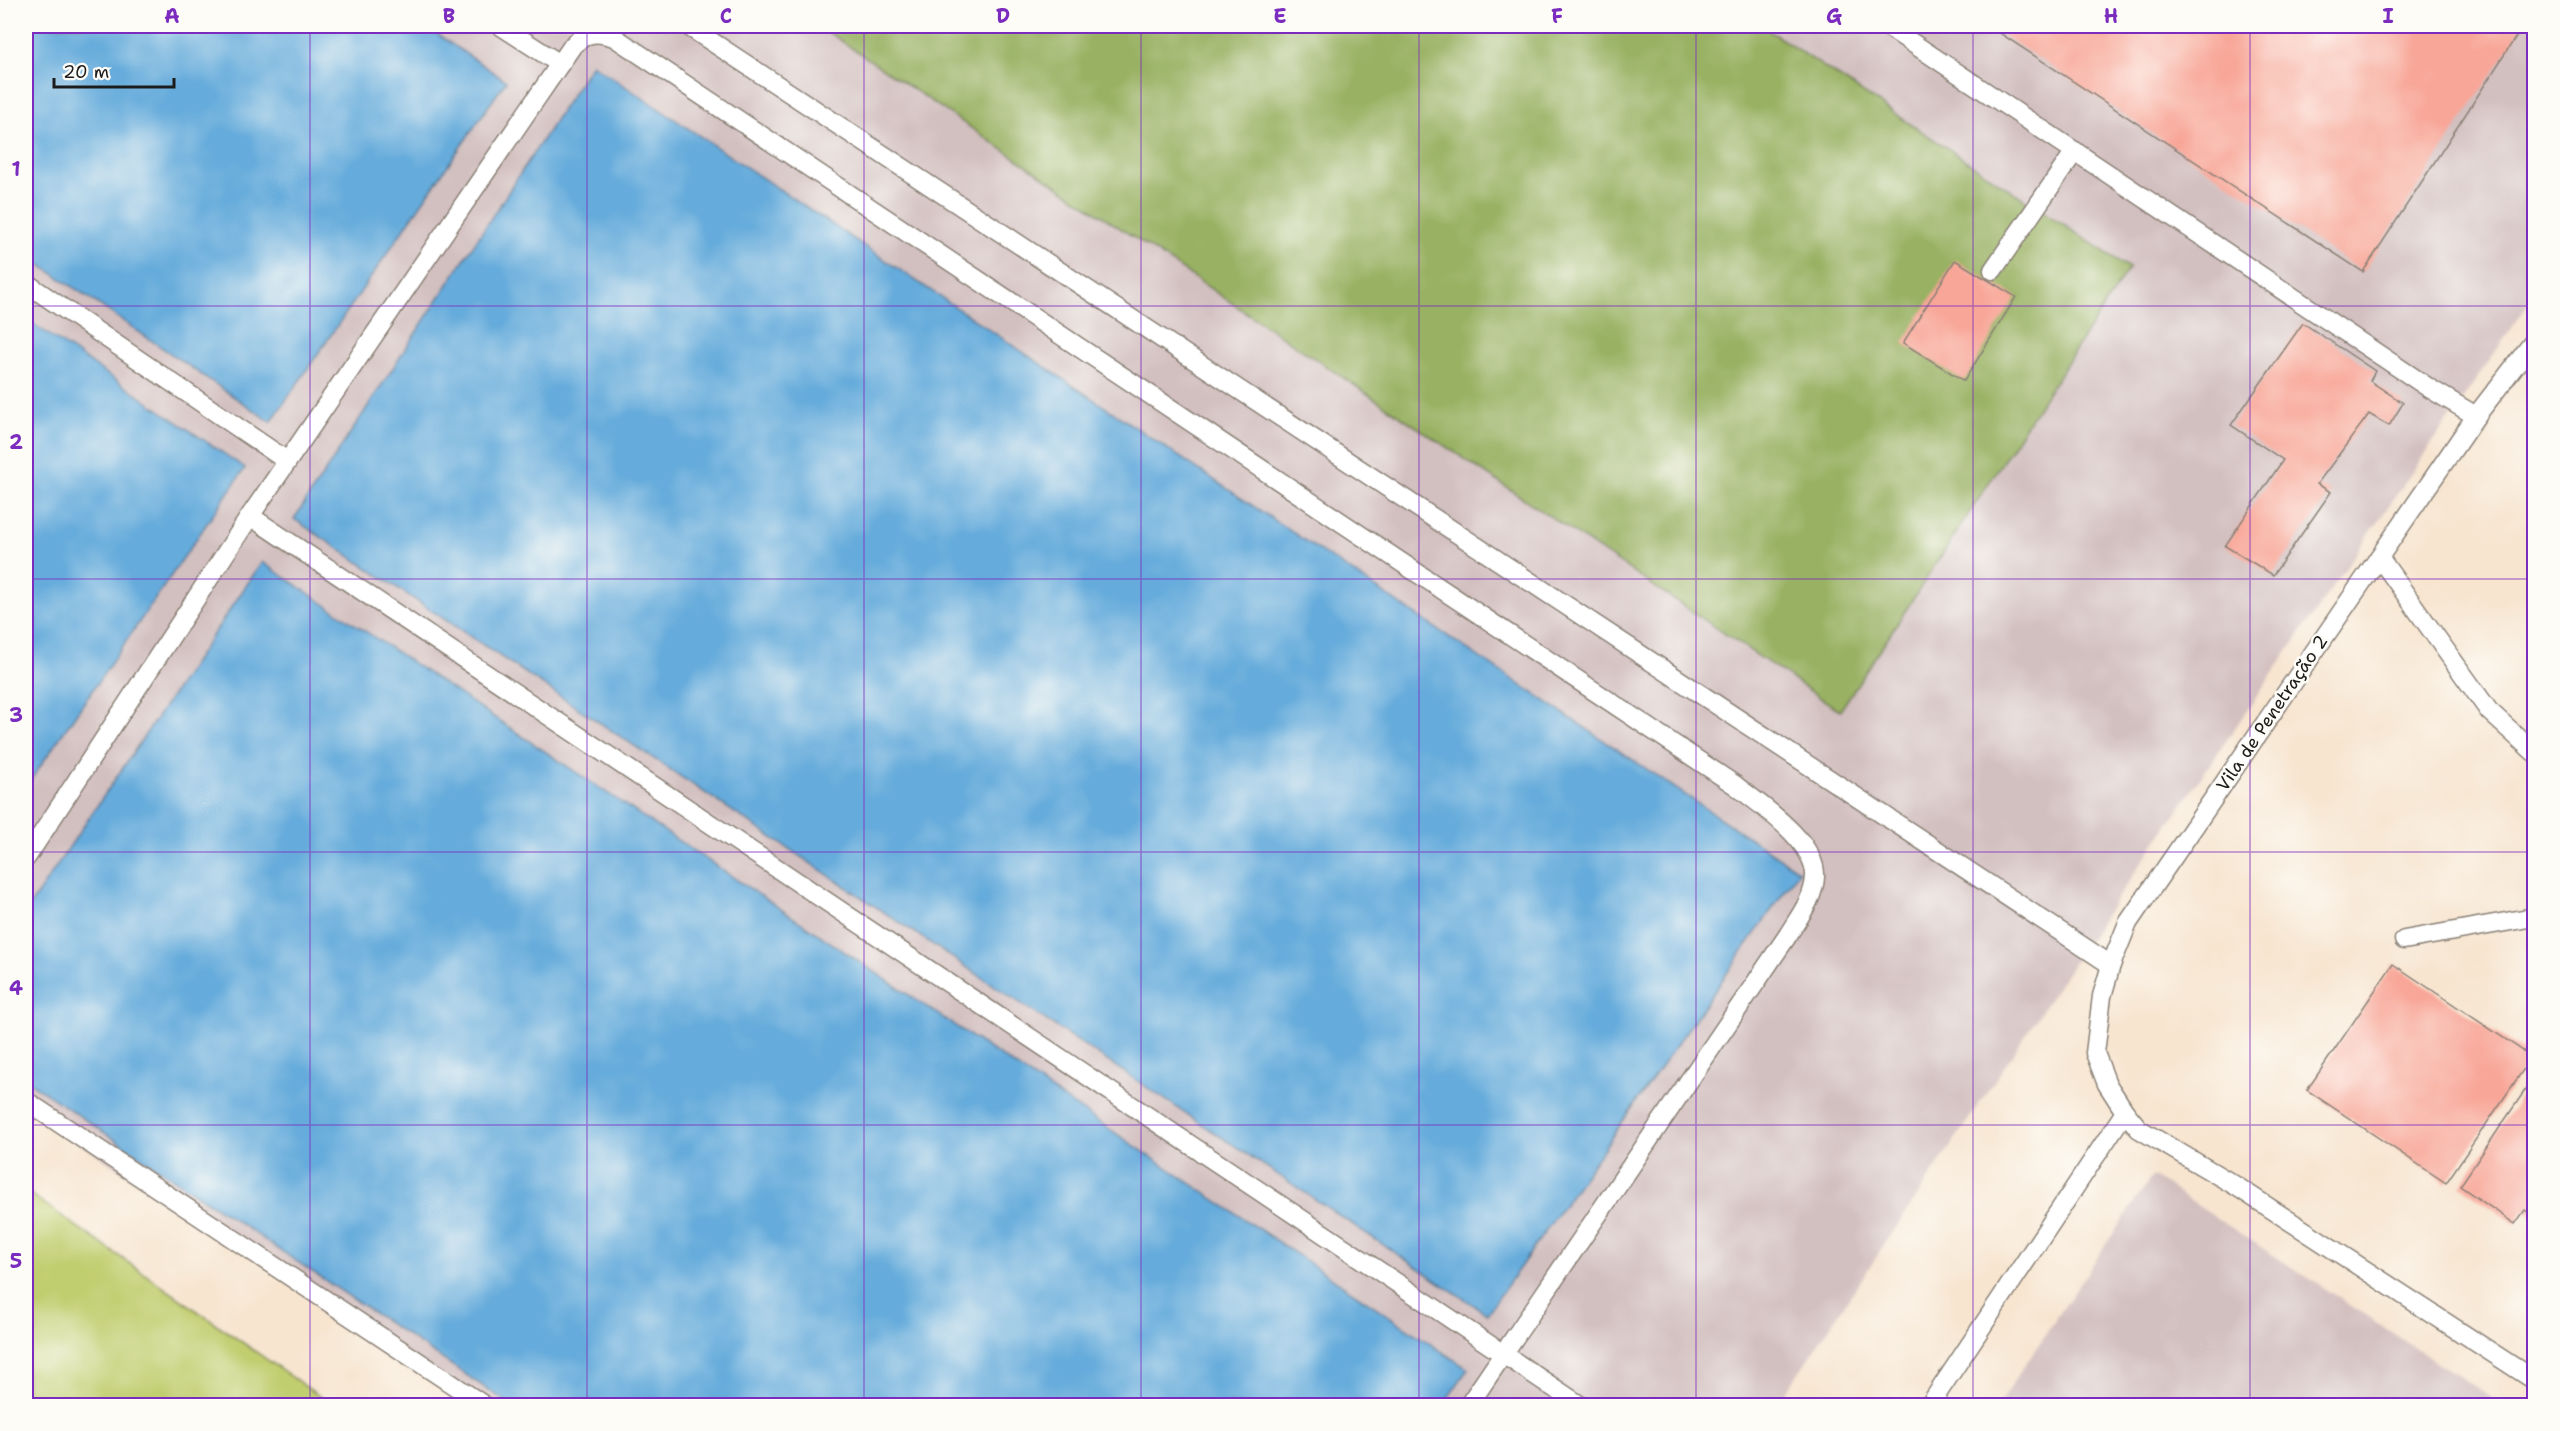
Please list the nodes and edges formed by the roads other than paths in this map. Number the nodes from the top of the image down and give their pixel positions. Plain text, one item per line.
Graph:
1 (501, 26) edge
2 (688, 26) edge
3 (1887, 26) edge
4 (560, 64) junction
5 (2075, 151) junction
6 (1993, 270) dead end
7 (26, 283) edge
8 (2535, 341) edge
9 (2476, 416) junction
10 (287, 461) junction
11 (250, 516) junction
12 (2379, 557) junction
13 (2535, 752) edge
14 (31, 837) edge
15 (26, 858) edge
16 (2535, 917) edge
17 (2404, 940) dead end
18 (2111, 965) junction
19 (26, 1101) edge
20 (2125, 1112) junction
21 (1503, 1354) junction
22 (2535, 1380) edge
23 (485, 1406) edge
24 (1468, 1406) edge
25 (1581, 1406) edge
26 (1929, 1406) edge

1 - 4 lane
2 - 18 lane
3 - 5 lane
4 - 10 lane
4 - 21 lane
5 - 6 lane
5 - 9 lane
7 - 10 lane
8 - 9 lane, Vila de Penetração 2
9 - 12 lane, Vila de Penetração 2
10 - 11 lane
11 - 14 lane
11 - 21 lane
12 - 13 lane
12 - 18 lane, Vila de Penetração 2
14 - 15 lane
16 - 17 lane
18 - 20 lane, Vila de Penetração 2
19 - 23 lane
20 - 22 lane, Vila de Penetração 2
20 - 26 lane
21 - 24 lane
21 - 25 lane

